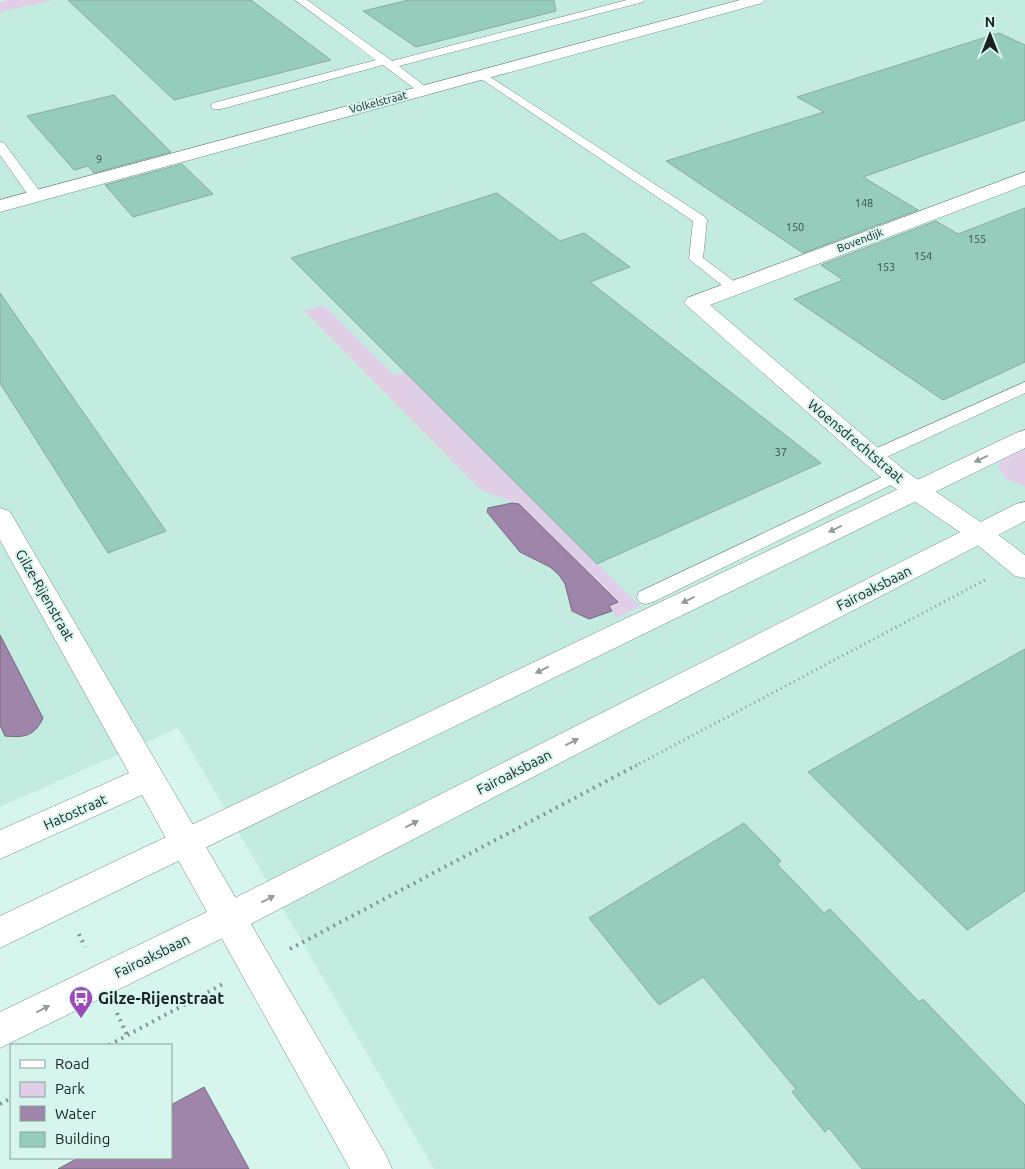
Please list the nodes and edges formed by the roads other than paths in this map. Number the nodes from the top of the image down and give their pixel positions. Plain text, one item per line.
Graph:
1 (300, 0) edge
2 (639, 0) edge
3 (757, 0) edge
4 (388, 63) junction
5 (481, 74) junction
6 (423, 90) junction
7 (217, 106) dead end
8 (0, 146) edge
9 (1025, 178) edge
10 (36, 196) junction
11 (0, 206) edge
12 (734, 288) junction
13 (695, 303) joint
14 (1025, 387) edge
15 (1025, 438) edge
16 (872, 457) junction
17 (906, 483) junction
18 (1025, 510) edge
19 (0, 517) edge
20 (979, 533) junction
21 (1021, 566) edge
22 (646, 596) dead end
23 (149, 778) junction
24 (186, 842) junction
25 (0, 845) edge
26 (229, 918) junction
27 (0, 933) edge
28 (0, 1031) edge
29 (372, 1169) edge

1 - 4 lane
2 - 4 lane
3 - 5 street, Volkelstraat
4 - 6 lane
4 - 7 lane
5 - 6 street, Volkelstraat
5 - 12 lane
6 - 10 street, Volkelstraat
8 - 10 lane
9 - 12 street, Bovendijk
10 - 11 street, Volkelstraat
12 - 13 street, Bovendijk
13 - 16 street, Woensdrechtstraat
14 - 16 lane
15 -> 17 street
16 - 17 street, Woensdrechtstraat
17 - 20 street, Woensdrechtstraat
17 - 22 lane
17 -> 24 street
18 - 20 street, Fairoaksbaan
19 - 23 street, Gilze-Rijenstraat
20 - 21 street, Woensdrechtstraat
26 -> 20 street, Fairoaksbaan
23 - 24 street, Gilze-Rijenstraat
23 - 25 street, Hatostraat
24 - 26 street, Gilze-Rijenstraat
24 - 27 street
28 -> 26 street, Fairoaksbaan
26 - 29 street, Gilze-Rijenstraat

